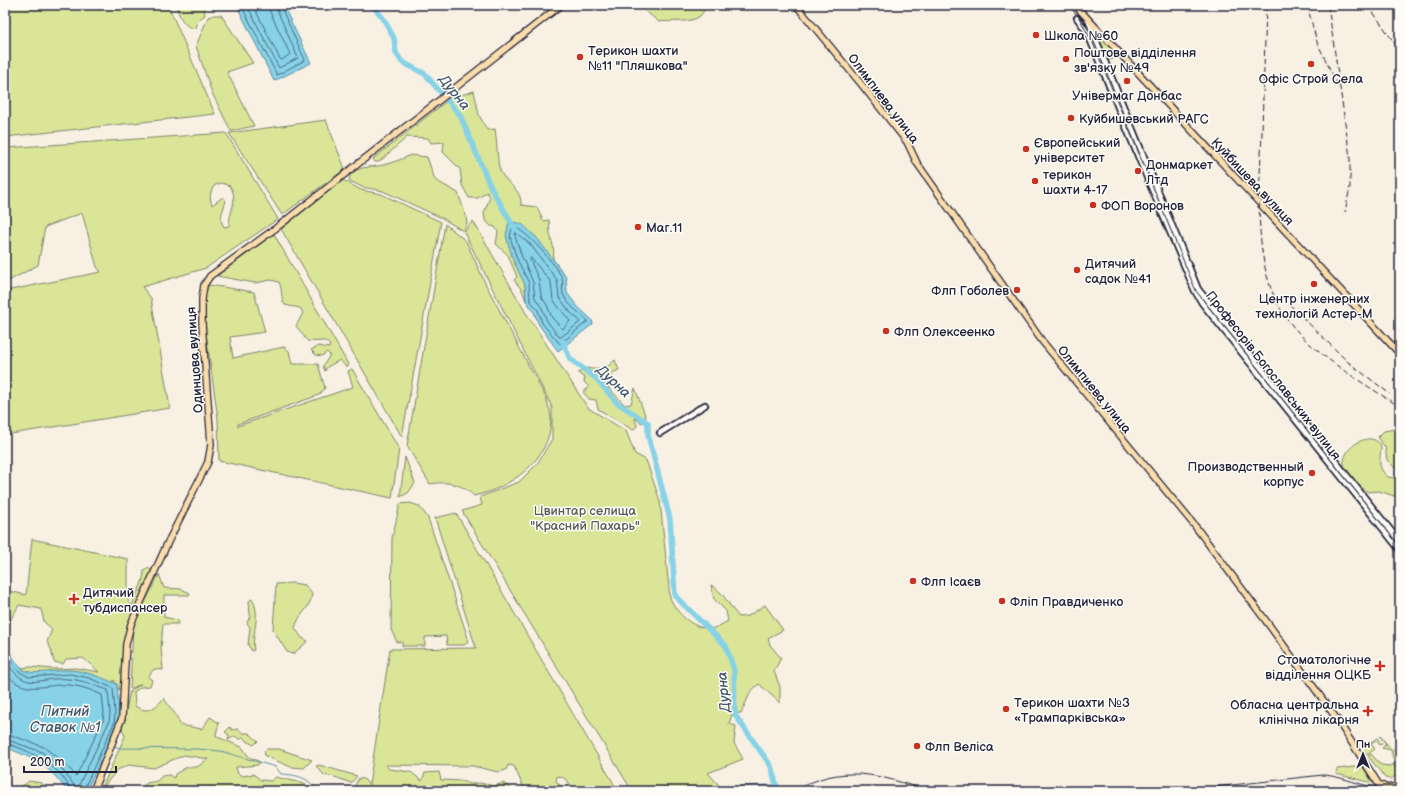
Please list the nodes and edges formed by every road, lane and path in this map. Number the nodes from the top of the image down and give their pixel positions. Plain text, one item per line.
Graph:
1 (561, 5) edge
2 (796, 5) edge
3 (1074, 5) edge
4 (1077, 18) dead end
5 (1087, 19) junction
6 (1143, 154) junction
7 (1140, 161) junction
8 (1400, 354) edge
9 (705, 405) dead end
10 (660, 433) dead end
11 (1400, 542) edge
12 (1400, 550) edge
13 (1380, 784) junction
14 (1399, 788) edge
15 (93, 791) edge
16 (1382, 791) edge
17 (1391, 791) edge

1 - 15 main road, Одинцова вулиця
2 - 13 main road, Олимпиева улица
3 - 5 main road, Куйбишева вулиця
4 - 7 street, Професорів Богославських вулиця
5 - 6 street, Професорів Богославських вулиця
5 - 8 main road, Куйбишева вулиця
6 - 7 street
6 - 11 street, Професорів Богославських вулиця
7 - 12 street, Професорів Богославських вулиця
9 - 10 street
13 - 14 main road
13 - 16 main road, Олимпиева улица
14 - 17 main road

